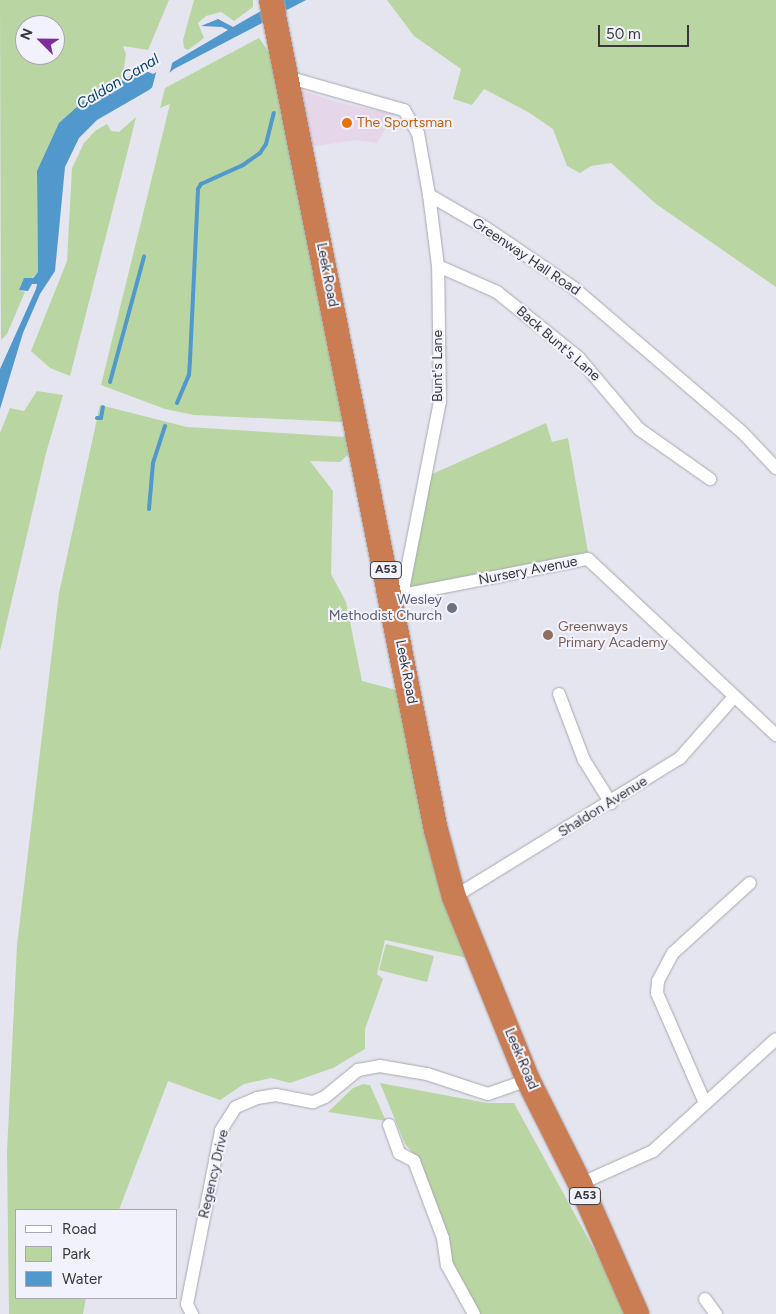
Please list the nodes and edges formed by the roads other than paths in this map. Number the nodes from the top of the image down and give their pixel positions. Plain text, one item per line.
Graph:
1 (271, 0) edge
2 (287, 77) junction
3 (428, 195) junction
4 (438, 266) junction
5 (776, 468) edge
6 (710, 479) dead end
7 (397, 594) junction
8 (559, 694) dead end
9 (734, 697) junction
10 (776, 735) edge
11 (611, 804) junction
12 (750, 883) dead end
13 (454, 897) junction
14 (776, 1039) edge
15 (528, 1080) junction
16 (705, 1102) junction
17 (389, 1125) dead end
18 (580, 1184) junction
19 (705, 1299) dead end
20 (192, 1314) edge
21 (474, 1314) edge
22 (637, 1314) edge
23 (716, 1314) edge

1 - 2 highway, Leek Road / A53
2 - 3 street
2 - 7 highway, Leek Road / A53
3 - 4 street, Bunt's Lane
3 - 5 street, Greenway Hall Road
4 - 6 street, Back Bunt's Lane
4 - 7 street, Bunt's Lane
7 - 9 street, Nursery Avenue
7 - 13 highway, Leek Road / A53
8 - 11 street
9 - 10 street, Nursery Avenue
9 - 11 street, Shaldon Avenue
11 - 13 street, Shaldon Avenue
12 - 16 street
13 - 15 highway, Leek Road / A53
14 - 16 street
15 - 18 highway, Leek Road / A53
15 - 20 street, Regency Drive
16 - 18 street
17 - 21 street
18 - 22 highway, Leek Road / A53
19 - 23 street

